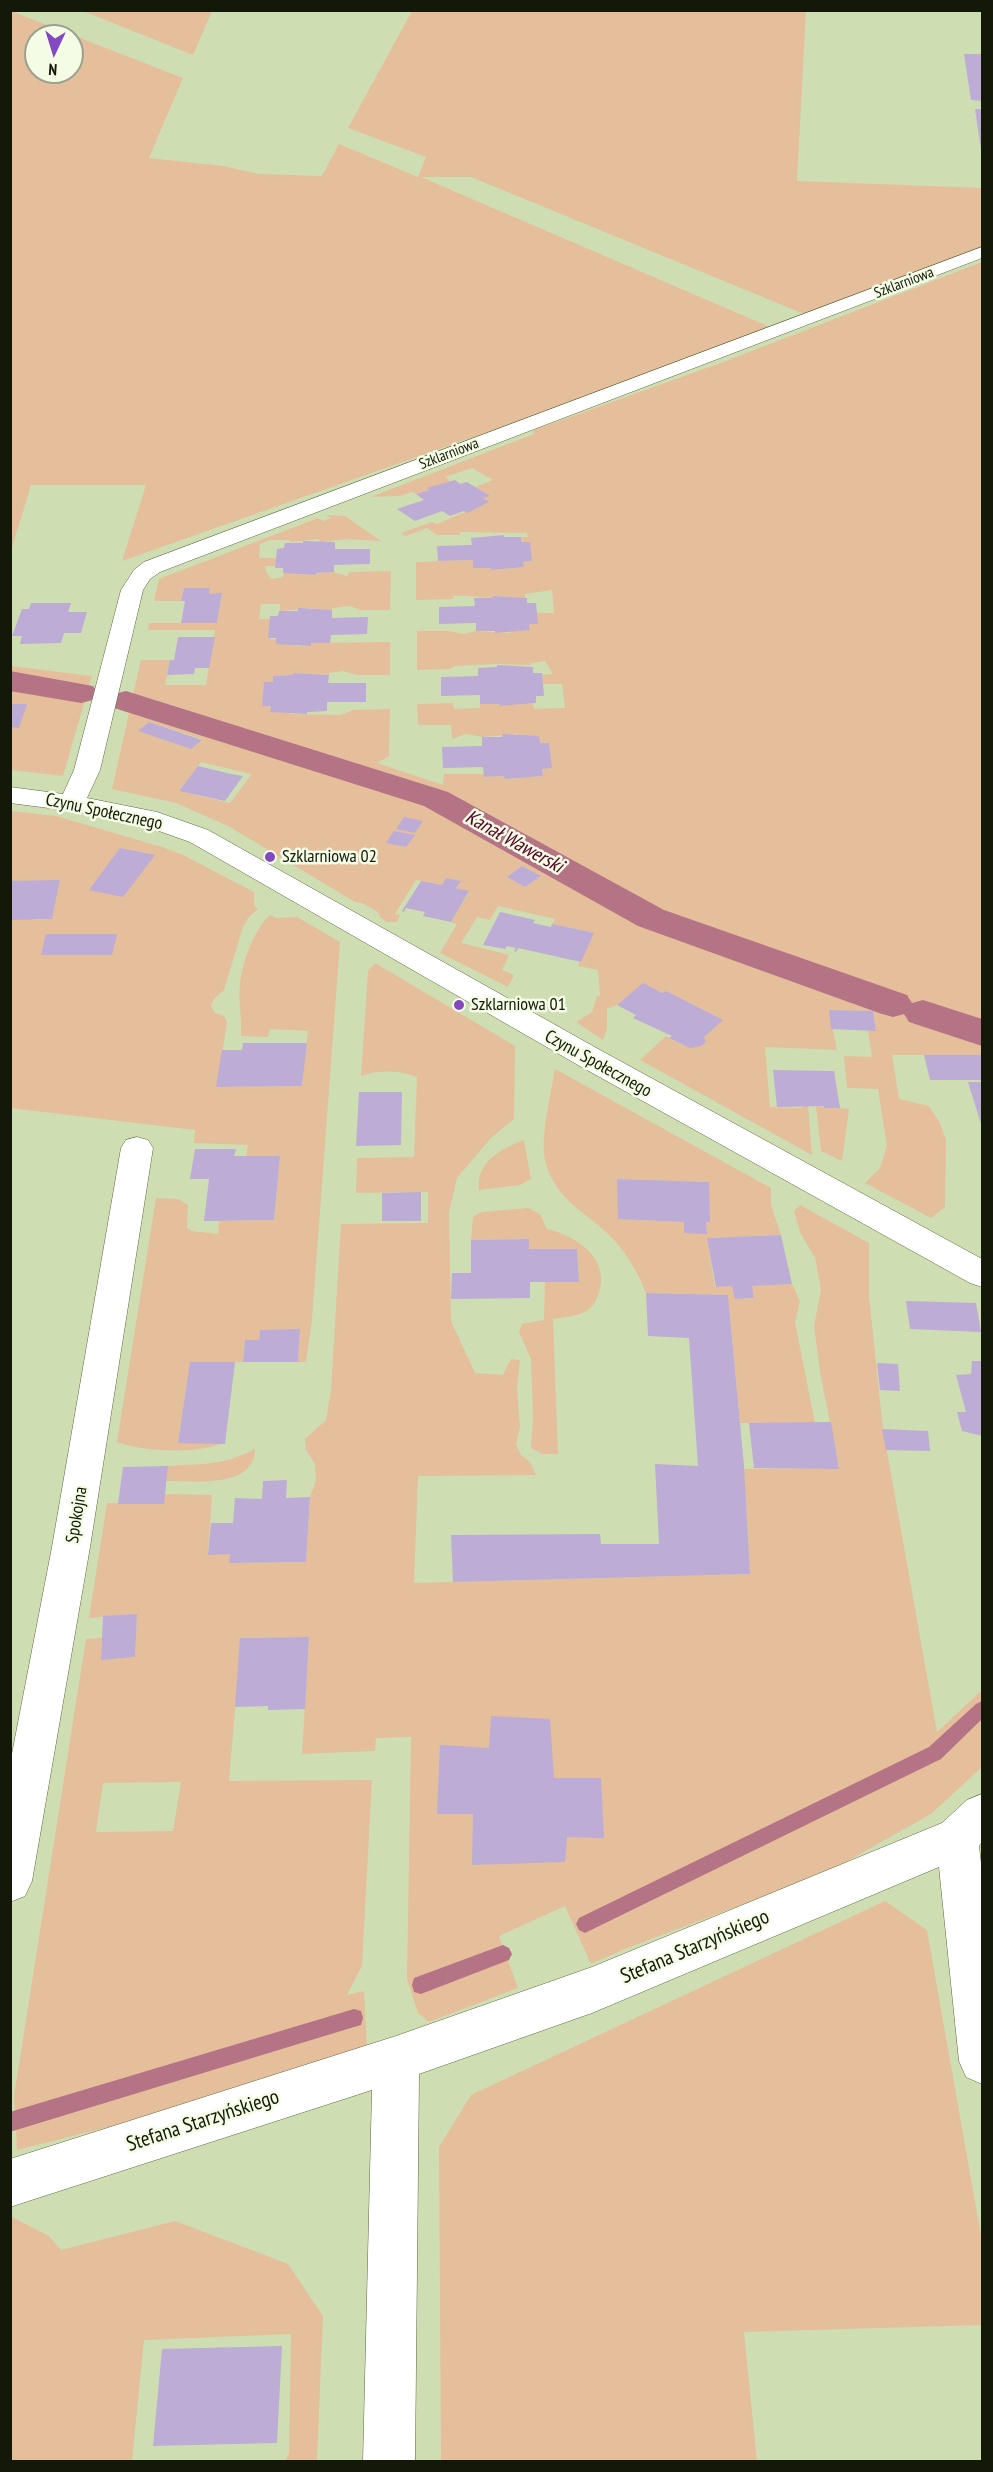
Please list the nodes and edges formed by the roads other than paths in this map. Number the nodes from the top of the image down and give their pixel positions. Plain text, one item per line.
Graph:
1 (982, 252) edge
2 (10, 795) edge
3 (72, 803) junction
4 (137, 1148) dead end
5 (982, 1274) edge
6 (970, 1826) edge
7 (10, 1881) edge
8 (396, 2059) junction
9 (982, 2061) edge
10 (10, 2183) edge
11 (388, 2462) edge

1 - 3 street, Szklarniowa
2 - 3 street, Czynu Społecznego
3 - 5 street, Czynu Społecznego
4 - 7 street, Spokojna
6 - 8 street, Stefana Starzyńskiego
6 - 9 street
8 - 10 street, Stefana Starzyńskiego
8 - 11 street

